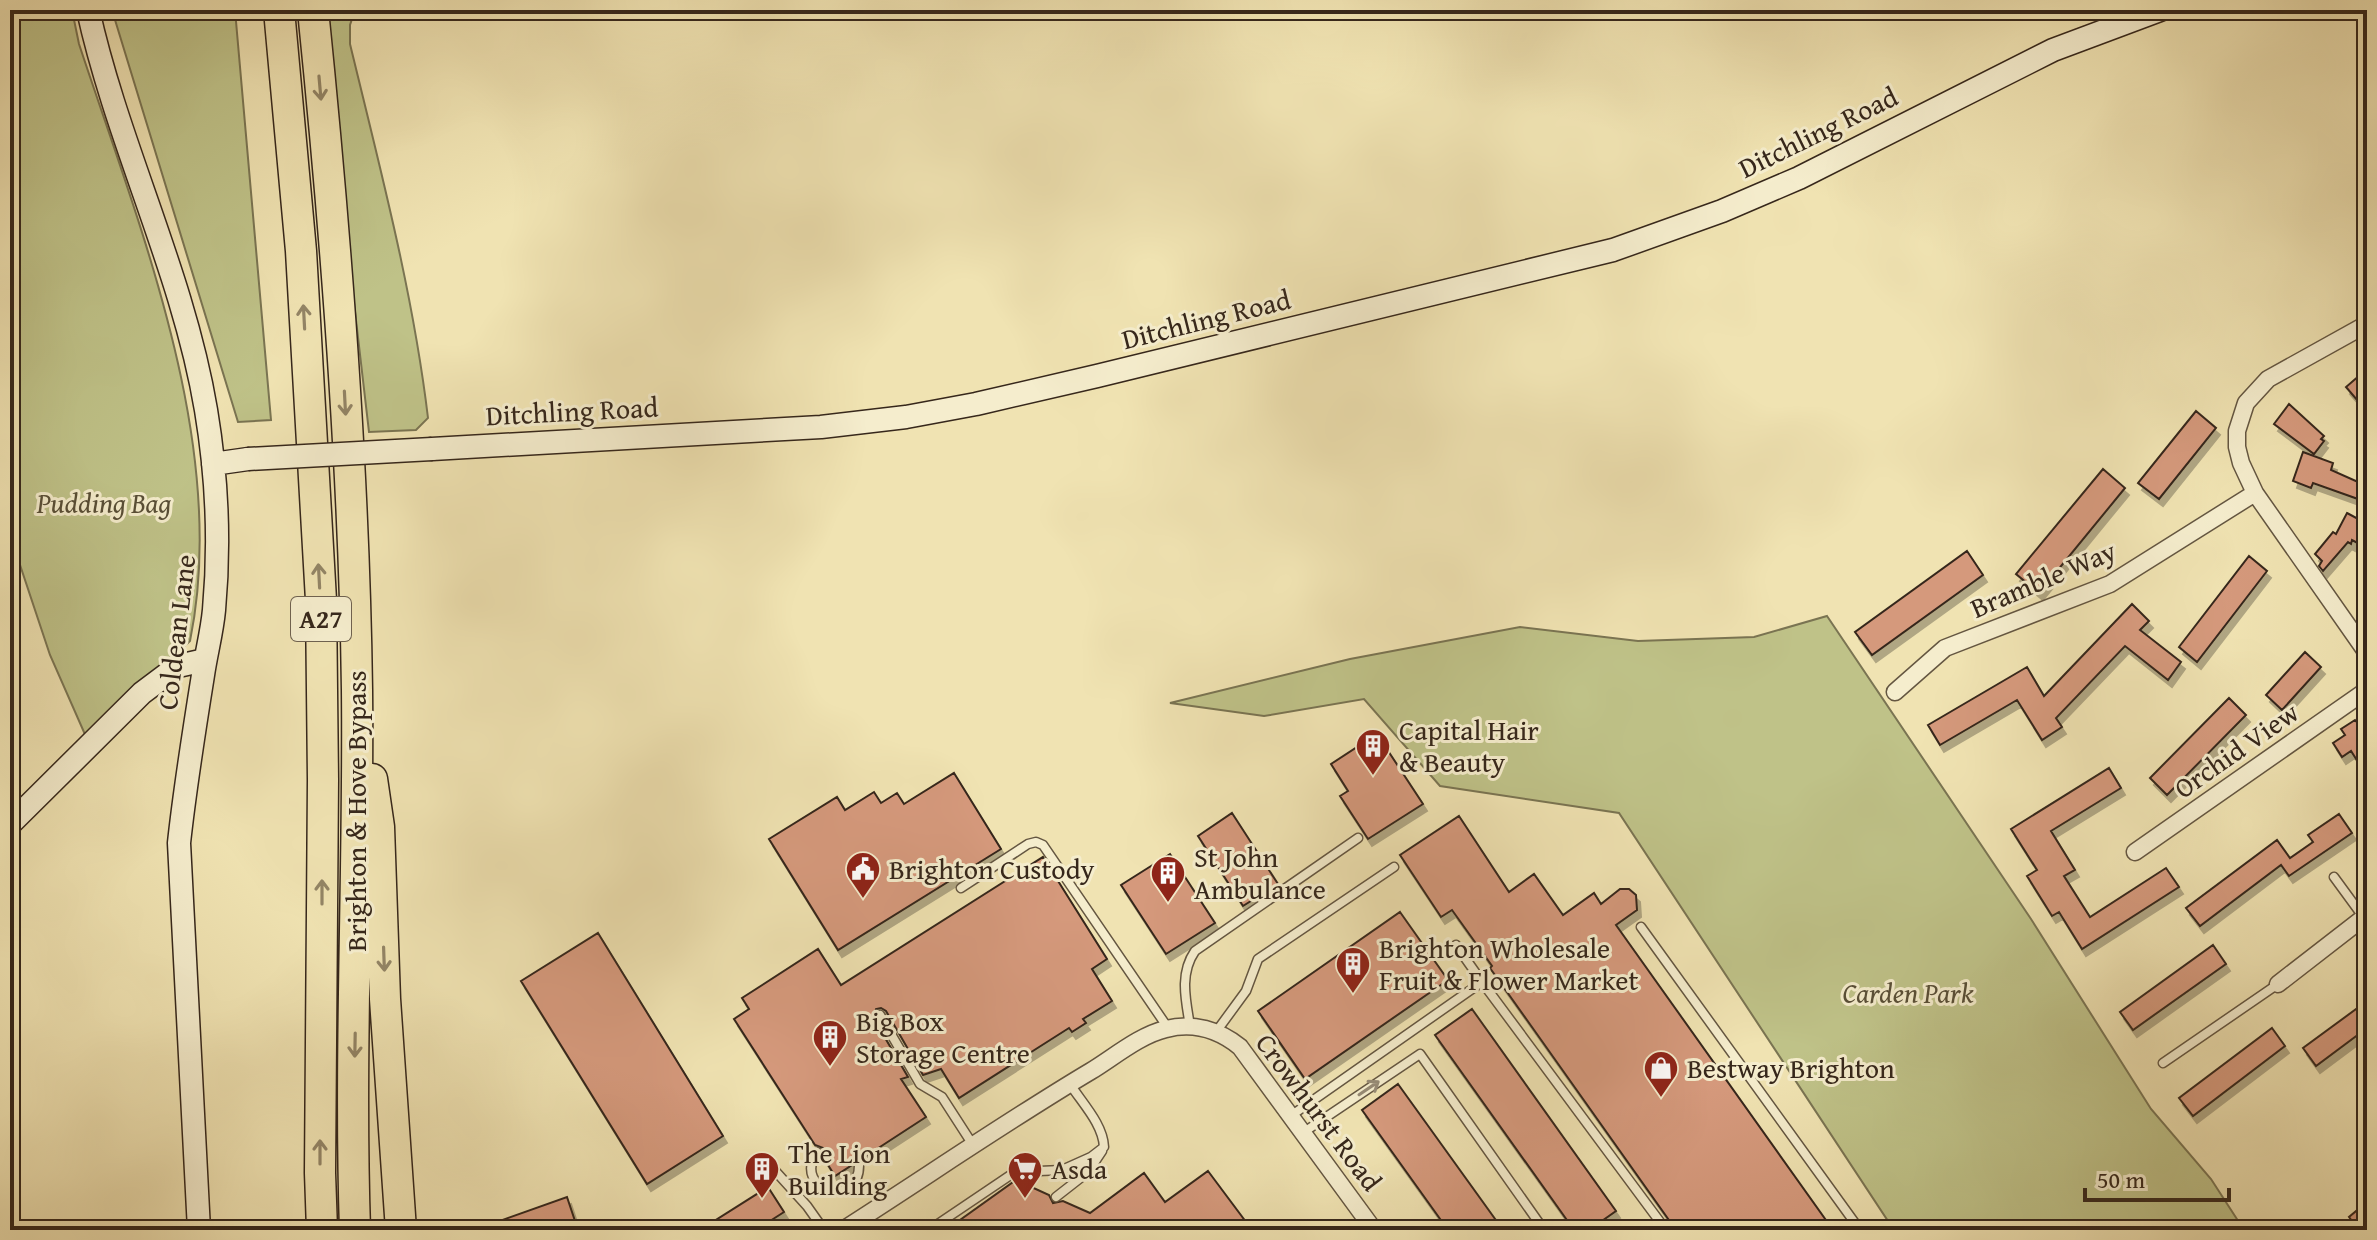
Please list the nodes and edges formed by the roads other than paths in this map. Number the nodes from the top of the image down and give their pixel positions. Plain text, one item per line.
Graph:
1 (88, 10) edge
2 (279, 10) edge
3 (313, 10) edge
4 (2160, 10) edge
5 (2367, 324) edge
6 (213, 464) junction
7 (2255, 493) junction
8 (2366, 650) edge
9 (205, 660) junction
10 (357, 687) junction
11 (2367, 690) edge
12 (1895, 692) dead end
13 (10, 824) edge
14 (1358, 838) dead end
15 (2135, 852) dead end
16 (1394, 867) dead end
17 (2334, 877) dead end
18 (961, 888) dead end
19 (2365, 917) edge
20 (1641, 927) dead end
21 (1456, 945) dead end
22 (1482, 982) junction
23 (2278, 984) joint
24 (880, 1015) dead end
25 (1190, 1027) junction
26 (1168, 1028) junction
27 (1216, 1032) junction
28 (2163, 1063) dead end
29 (1070, 1084) junction
30 (1292, 1115) junction
31 (1304, 1132) junction
32 (974, 1146) junction
33 (1104, 1147) junction
34 (817, 1152) dead end
35 (768, 1163) dead end
36 (859, 1163) dead end
37 (1056, 1197) dead end
38 (199, 1230) edge
39 (322, 1230) edge
40 (355, 1230) edge
41 (401, 1230) edge
42 (824, 1230) edge
43 (843, 1230) edge
44 (929, 1230) edge
45 (1374, 1230) edge
46 (1544, 1230) edge
47 (1666, 1230) edge
48 (1860, 1230) edge

1 - 6 street, Coldean Lane
39 -> 2 highway, Brighton & Hove Bypass / A27
3 -> 10 highway, Brighton & Hove Bypass / A27
4 - 6 street, Ditchling Road, bridge
5 - 7 street
6 - 9 street, Coldean Lane
7 - 8 street
7 - 12 street, Bramble Way
9 - 13 street
9 - 38 street, Coldean Lane
10 -> 40 highway, Brighton & Hove Bypass / A27
10 -> 41 highway
11 - 15 street, Orchid View
14 - 25 lane
16 - 27 lane
17 - 19 lane
18 - 26 lane
19 - 23 street
20 - 48 lane
21 - 22 lane
22 - 30 lane
22 - 47 lane
23 - 28 lane
24 - 32 lane
25 - 26 street, Crowhurst Road
25 - 27 street, Crowhurst Road
26 - 29 street, Crowhurst Road
27 - 30 street, Crowhurst Road
29 - 32 street, Crowhurst Road
29 - 33 lane
30 - 31 street, Crowhurst Road
31 - 45 street, Crowhurst Road
31 -> 46 lane
32 - 43 street, Crowhurst Road
33 - 37 lane
33 - 44 lane
34 - 36 lane
35 - 42 lane

